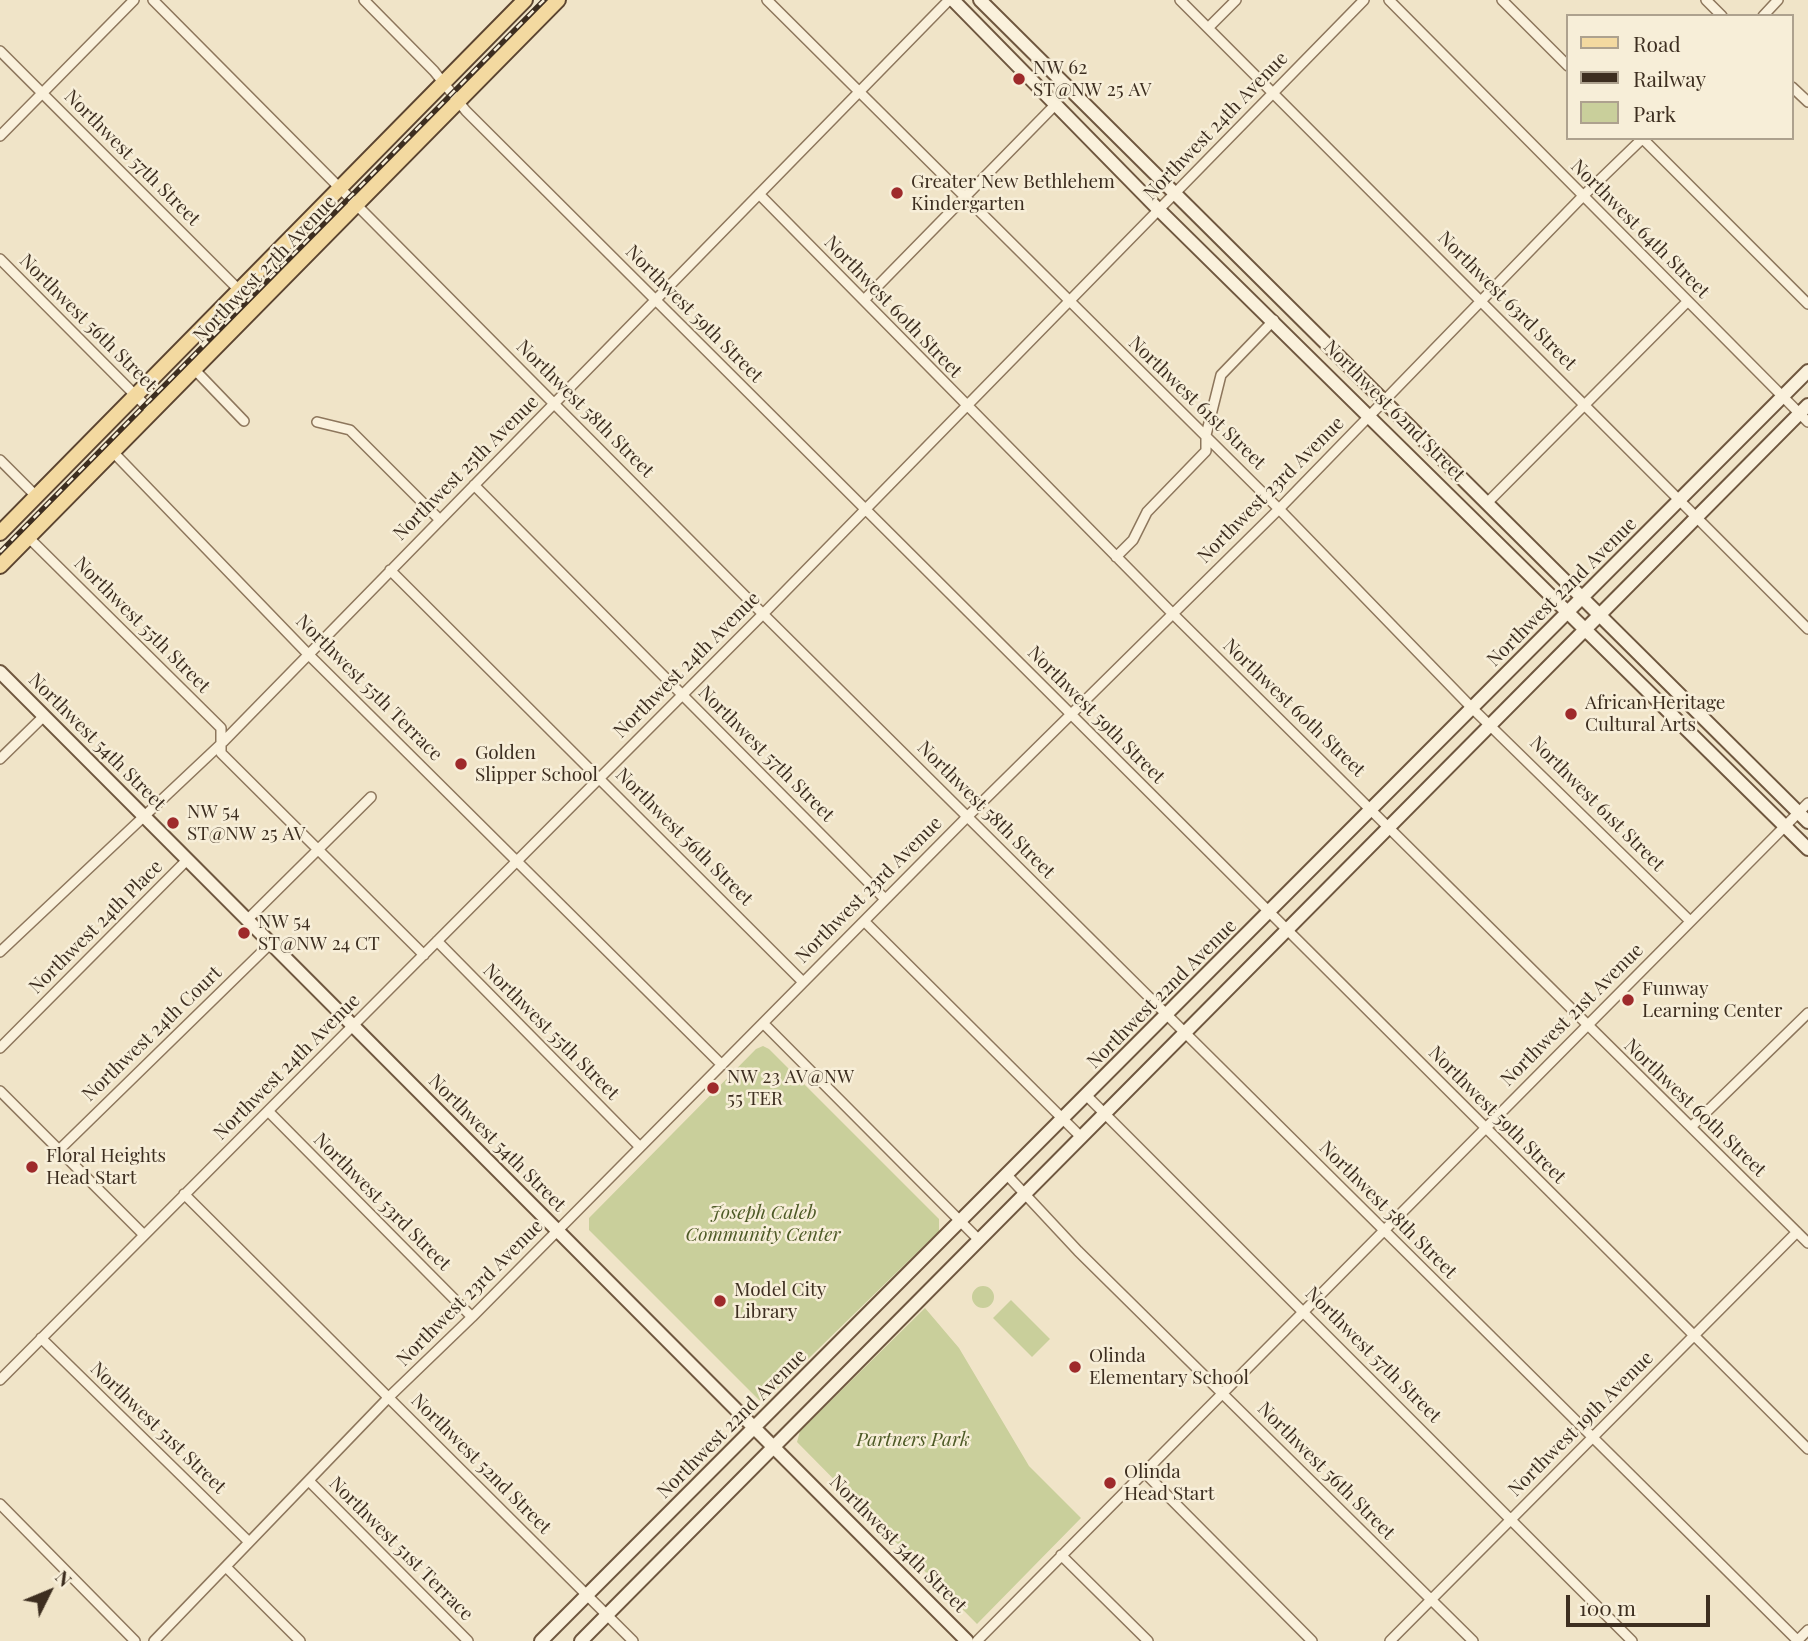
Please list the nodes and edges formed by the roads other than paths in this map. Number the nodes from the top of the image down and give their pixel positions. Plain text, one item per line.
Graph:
1 (134, 0) edge
2 (153, 0) edge
3 (364, 0) edge
4 (525, 0) edge
5 (558, 0) edge
6 (767, 0) edge
7 (951, 0) edge
8 (980, 0) edge
9 (1180, 0) edge
10 (1236, 0) edge
11 (1364, 0) edge
12 (1389, 0) edge
13 (1502, 0) edge
14 (1706, 0) edge
15 (1778, 0) edge
16 (1720, 14) edge
17 (1765, 14) edge
18 (1208, 28) junction
19 (0, 51) edge
20 (1566, 64) edge
21 (443, 82) junction
22 (1794, 89) edge
23 (858, 92) junction
24 (1274, 92) junction
25 (42, 93) junction
26 (458, 101) junction
27 (1808, 103) edge
28 (1055, 105) junction
29 (0, 136) edge
30 (1640, 140) edge
31 (1644, 140) edge
32 (339, 188) junction
33 (759, 194) junction
34 (1173, 195) junction
35 (1583, 195) junction
36 (964, 198) junction
37 (355, 204) junction
38 (1159, 210) junction
39 (0, 259) edge
40 (239, 290) junction
41 (654, 299) junction
42 (863, 300) junction
43 (1481, 300) junction
44 (1068, 301) junction
45 (1687, 302) junction
46 (1808, 304) edge
47 (1274, 320) junction
48 (194, 369) junction
49 (1808, 372) edge
50 (135, 395) junction
51 (1784, 395) junction
52 (1384, 400) junction
53 (555, 403) junction
54 (1585, 405) junction
55 (966, 407) junction
56 (152, 412) junction
57 (1805, 413) edge
58 (1369, 415) junction
59 (244, 421) dead end
60 (317, 422) dead end
61 (1206, 435) junction
62 (113, 452) junction
63 (0, 460) edge
64 (474, 485) junction
65 (36, 496) junction
66 (1682, 499) junction
67 (1486, 503) junction
68 (866, 508) junction
69 (1279, 509) junction
70 (1697, 517) junction
71 (440, 520) junction
72 (0, 533) edge
73 (28, 537) junction
74 (1116, 557) junction
75 (0, 566) edge
76 (390, 570) junction
77 (1582, 599) junction
78 (1569, 612) junction
79 (763, 614) junction
80 (1172, 614) junction
81 (1599, 615) junction
82 (1586, 629) junction
83 (1808, 629) edge
84 (308, 653) junction
85 (0, 672) edge
86 (681, 694) junction
87 (1473, 709) junction
88 (1071, 715) junction
89 (44, 716) junction
90 (1491, 723) junction
91 (223, 742) junction
92 (0, 759) edge
93 (600, 778) junction
94 (371, 797) dead end
95 (1373, 810) junction
96 (1805, 812) edge
97 (144, 816) junction
98 (968, 816) junction
99 (1389, 826) junction
100 (1785, 827) junction
101 (316, 849) junction
102 (1808, 849) edge
103 (187, 860) junction
104 (517, 861) junction
105 (885, 899) junction
106 (1269, 913) junction
107 (247, 920) junction
108 (1690, 920) junction
109 (864, 921) junction
110 (1286, 929) junction
111 (437, 941) junction
112 (271, 943) junction
113 (0, 952) edge
114 (424, 954) junction
115 (803, 982) junction
116 (1808, 1013) edge
117 (1167, 1016) junction
118 (763, 1023) junction
119 (1799, 1023) junction
120 (353, 1026) junction
121 (1586, 1026) junction
122 (1184, 1032) junction
123 (1808, 1032) edge
124 (0, 1048) edge
125 (722, 1065) junction
126 (0, 1091) edge
127 (1087, 1096) junction
128 (268, 1111) junction
129 (1104, 1112) junction
130 (1064, 1119) junction
131 (1485, 1127) junction
132 (1691, 1127) junction
133 (1080, 1136) junction
134 (640, 1147) junction
135 (59, 1150) junction
136 (1007, 1176) junction
137 (1024, 1192) junction
138 (184, 1194) junction
139 (961, 1222) junction
140 (557, 1231) junction
141 (1384, 1231) junction
142 (1797, 1232) junction
143 (143, 1234) junction
144 (978, 1239) junction
145 (1808, 1243) edge
146 (1303, 1311) junction
147 (472, 1317) junction
148 (1693, 1336) junction
149 (41, 1338) junction
150 (0, 1380) edge
151 (1223, 1392) junction
152 (390, 1396) junction
153 (756, 1428) junction
154 (1592, 1438) junction
155 (773, 1444) junction
156 (1808, 1449) edge
157 (1143, 1471) junction
158 (310, 1482) junction
159 (0, 1504) edge
160 (1511, 1518) junction
161 (249, 1542) junction
162 (1061, 1555) junction
163 (226, 1567) junction
164 (587, 1595) junction
165 (1431, 1600) junction
166 (607, 1615) junction
167 (1808, 1630) edge
168 (135, 1641) edge
169 (154, 1641) edge
170 (300, 1641) edge
171 (468, 1641) edge
172 (541, 1641) edge
173 (581, 1641) edge
174 (632, 1641) edge
175 (967, 1641) edge
176 (978, 1641) edge
177 (1148, 1641) edge
178 (1312, 1641) edge
179 (1390, 1641) edge
180 (1473, 1641) edge
181 (1632, 1641) edge
182 (1797, 1641) edge

1 - 25 street
2 - 32 street, Northwest 58th Street
3 - 21 street, Northwest 59th Street
4 - 21 main road, Northwest 27th Avenue
5 - 26 main road, Northwest 27th Avenue
6 - 23 street, Northwest 61st Street
7 - 23 street, Northwest 25th Avenue
7 - 28 main road, Northwest 62nd Street
8 - 34 main road, Northwest 62nd Street
9 - 18 street, Northwest 63rd Street
10 - 18 street
11 - 24 street, Northwest 24th Avenue
12 - 35 street, Northwest 64th Street
13 - 20 street
14 - 16 street
15 - 17 street
18 - 24 street, Northwest 63rd Street
19 - 25 street, Northwest 57th Street
21 - 26 street, Northwest 59th Street
21 - 32 main road, Northwest 27th Avenue
22 - 27 street
23 - 33 street, Northwest 25th Avenue
23 - 36 street, Northwest 61st Street
24 - 34 street, Northwest 24th Avenue
24 - 43 street, Northwest 63rd Street
25 - 29 street
25 - 40 street, Northwest 57th Street
26 - 37 main road, Northwest 27th Avenue
26 - 41 street, Northwest 59th Street
28 - 36 street
28 - 38 main road, Northwest 62nd Street
30 - 35 street, Northwest 23rd Avenue
31 - 46 street
32 - 37 street, Northwest 58th Street
32 - 40 main road, Northwest 27th Avenue
33 - 41 street, Northwest 25th Avenue
33 - 42 street, Northwest 60th Street
34 - 38 street, Northwest 24th Avenue
34 - 52 main road, Northwest 62nd Street
35 - 43 street, Northwest 23rd Avenue
35 - 45 street, Northwest 64th Street
36 - 42 street
36 - 44 street, Northwest 61st Street
37 - 48 main road, Northwest 27th Avenue
37 - 53 street, Northwest 58th Street
38 - 44 street, Northwest 24th Avenue
38 - 47 main road, Northwest 62nd Street
39 - 50 street, Northwest 56th Street
40 - 50 main road, Northwest 27th Avenue
41 - 53 street, Northwest 25th Avenue
41 - 68 street, Northwest 59th Street
42 - 55 street, Northwest 60th Street
43 - 52 street, Northwest 23rd Avenue
43 - 54 street, Northwest 63rd Street
44 - 55 street, Northwest 24th Avenue
44 - 61 street, Northwest 61st Street
45 - 51 street, Northwest 64th Street
45 - 54 street
47 - 58 main road, Northwest 62nd Street
47 - 61 street
48 - 56 main road, Northwest 27th Avenue
48 - 59 street
49 - 51 main road, Northwest 22nd Avenue
50 - 56 street, Northwest 56th Street
50 - 65 main road, Northwest 27th Avenue
51 - 57 street, Northwest 64th Street
51 - 66 main road, Northwest 22nd Avenue
52 - 58 street, Northwest 23rd Avenue
52 - 67 main road, Northwest 62nd Street
53 - 64 street, Northwest 25th Avenue
53 - 79 street, Northwest 58th Street
54 - 66 street, Northwest 63rd Street
54 - 67 street
55 - 68 street, Northwest 24th Avenue
55 - 74 street, Northwest 60th Street
56 - 62 main road, Northwest 27th Avenue
57 - 70 main road
58 - 69 street, Northwest 23rd Avenue
58 - 78 main road, Northwest 62nd Street
60 - 71 street
61 - 69 street, Northwest 61st Street
61 - 74 street
62 - 73 main road, Northwest 27th Avenue
62 - 84 street, Northwest 55th Terrace
63 - 65 street
64 - 71 street, Northwest 25th Avenue
64 - 86 street, Northwest 57th Street
65 - 72 main road, Northwest 27th Avenue
66 - 70 street, Northwest 63rd Street
66 - 77 main road, Northwest 22nd Avenue
67 - 77 main road, Northwest 62nd Street
68 - 79 street, Northwest 24th Avenue
68 - 88 street, Northwest 59th Street
69 - 80 street, Northwest 23rd Avenue
69 - 87 street, Northwest 61st Street
70 - 81 main road
70 - 83 street, Northwest 63rd Street
71 - 76 street, Northwest 25th Avenue
73 - 75 main road, Northwest 27th Avenue
73 - 91 street, Northwest 55th Street
74 - 80 street, Northwest 60th Street
76 - 84 street, Northwest 25th Avenue
76 - 93 street, Northwest 56th Street
77 - 78 main road, Northwest 22nd Avenue
77 - 81 main road, Northwest 62nd Street
78 - 82 main road, Northwest 62nd Street
78 - 87 main road, Northwest 22nd Avenue
79 - 86 street, Northwest 24th Avenue
79 - 98 street, Northwest 58th Street
80 - 88 street, Northwest 23rd Avenue
80 - 95 street, Northwest 60th Street
81 - 82 main road
81 - 96 main road, Northwest 62nd Street
82 - 90 main road
82 - 100 main road, Northwest 62nd Street
84 - 91 street, Northwest 25th Avenue
84 - 104 street, Northwest 55th Terrace
85 - 89 main road, Northwest 54th Street
86 - 93 street, Northwest 24th Avenue
86 - 105 street, Northwest 57th Street
87 - 90 street, Northwest 61st Street
87 - 95 main road, Northwest 22nd Avenue
88 - 98 street, Northwest 23rd Avenue
88 - 106 street, Northwest 59th Street
89 - 92 street
89 - 97 main road, Northwest 54th Street
90 - 99 main road
90 - 108 street, Northwest 61st Street
91 - 97 street, Northwest 25th Avenue
91 - 101 street
93 - 104 street, Northwest 24th Avenue
93 - 115 street, Northwest 56th Street
94 - 101 street
95 - 99 street, Northwest 60th Street
95 - 106 main road, Northwest 22nd Avenue
96 - 100 street, Northwest 21st Avenue
97 - 103 main road, Northwest 54th Street
97 - 113 street, Northwest 25th Avenue
98 - 105 street, Northwest 23rd Avenue
98 - 117 street, Northwest 58th Street
99 - 110 main road
99 - 121 street, Northwest 60th Street
100 - 102 main road, Northwest 62nd Street
100 - 108 street, Northwest 21st Avenue
101 - 107 street
101 - 114 street
103 - 107 main road, Northwest 54th Street
103 - 124 street, Northwest 24th Place
104 - 111 street, Northwest 24th Avenue
104 - 125 street, Northwest 55th Terrace
105 - 109 street, Northwest 23rd Avenue
106 - 110 street, Northwest 59th Street
106 - 117 main road, Northwest 22nd Avenue
107 - 112 main road, Northwest 54th Street
108 - 121 street, Northwest 21st Avenue
109 - 115 street, Northwest 23rd Avenue
109 - 130 street
110 - 122 main road
110 - 131 street, Northwest 59th Street
111 - 114 street, Northwest 24th Avenue
111 - 134 street, Northwest 55th Street
112 - 120 main road, Northwest 54th Street
112 - 135 street, Northwest 24th Court
114 - 120 street, Northwest 24th Avenue
115 - 118 street, Northwest 23rd Avenue
116 - 119 street
117 - 122 street, Northwest 58th Street
117 - 127 main road, Northwest 22nd Avenue
118 - 125 street, Northwest 23rd Avenue
118 - 139 street
119 - 123 street
119 - 132 street
120 - 128 street, Northwest 24th Avenue
120 - 140 main road, Northwest 54th Street
121 - 131 street, Northwest 21st Avenue
121 - 132 street, Northwest 60th Street
122 - 129 main road
122 - 141 street, Northwest 58th Street
125 - 134 street, Northwest 23rd Avenue
126 - 135 street
127 - 129 street, Northwest 57th Street
127 - 130 main road, Northwest 22nd Avenue
128 - 138 street, Northwest 24th Avenue
128 - 147 street, Northwest 53rd Street
129 - 133 main road
129 - 146 street, Northwest 57th Street
130 - 133 street
130 - 136 main road, Northwest 22nd Avenue
131 - 141 street, Northwest 21st Avenue
131 - 148 street, Northwest 59th Street
132 - 142 street, Northwest 60th Street
133 - 137 main road
134 - 140 street, Northwest 23rd Avenue
135 - 143 street
136 - 137 street, Northwest 56th Street
136 - 139 main road, Northwest 22nd Avenue
137 - 144 main road
137 - 151 street, Northwest 56th Street
138 - 143 street, Northwest 24th Avenue
138 - 152 street, Northwest 52nd Street
139 - 144 street
139 - 153 main road, Northwest 22nd Avenue
140 - 147 street, Northwest 23rd Avenue
140 - 153 main road, Northwest 54th Street
141 - 146 street, Northwest 21st Avenue
141 - 154 street, Northwest 58th Street
142 - 145 street, Northwest 60th Street
142 - 148 street, Northwest 19th Avenue
143 - 149 street, Northwest 24th Avenue
144 - 155 main road
146 - 151 street, Northwest 21st Avenue
146 - 160 street, Northwest 57th Street
147 - 152 street, Northwest 23rd Avenue
148 - 154 street, Northwest 19th Avenue
148 - 156 street, Northwest 59th Street
149 - 150 street, Northwest 24th Avenue
149 - 161 street, Northwest 51st Street
151 - 157 street, Northwest 21st Avenue
151 - 165 street, Northwest 56th Street
152 - 158 street, Northwest 23rd Avenue
152 - 164 street, Northwest 52nd Street
153 - 155 main road, Northwest 54th Street
153 - 164 main road, Northwest 22nd Avenue
154 - 160 street, Northwest 19th Avenue
154 - 182 street, Northwest 58th Street
155 - 166 main road
155 - 175 main road, Northwest 54th Street
157 - 162 street, Northwest 21st Avenue
157 - 178 street
158 - 161 street, Northwest 23rd Avenue
158 - 171 street, Northwest 51st Terrace
159 - 168 street
160 - 165 street, Northwest 19th Avenue
160 - 181 street, Northwest 57th Street
161 - 163 street, Northwest 23rd Avenue
162 - 176 street, Northwest 21st Avenue
162 - 177 street
163 - 169 street, Northwest 23rd Avenue
163 - 170 street
164 - 166 street, Northwest 52nd Street
164 - 172 main road, Northwest 22nd Avenue
165 - 179 street, Northwest 19th Avenue
165 - 180 street, Northwest 56th Street
166 - 173 main road
166 - 174 street, Northwest 52nd Street
167 - 182 street

